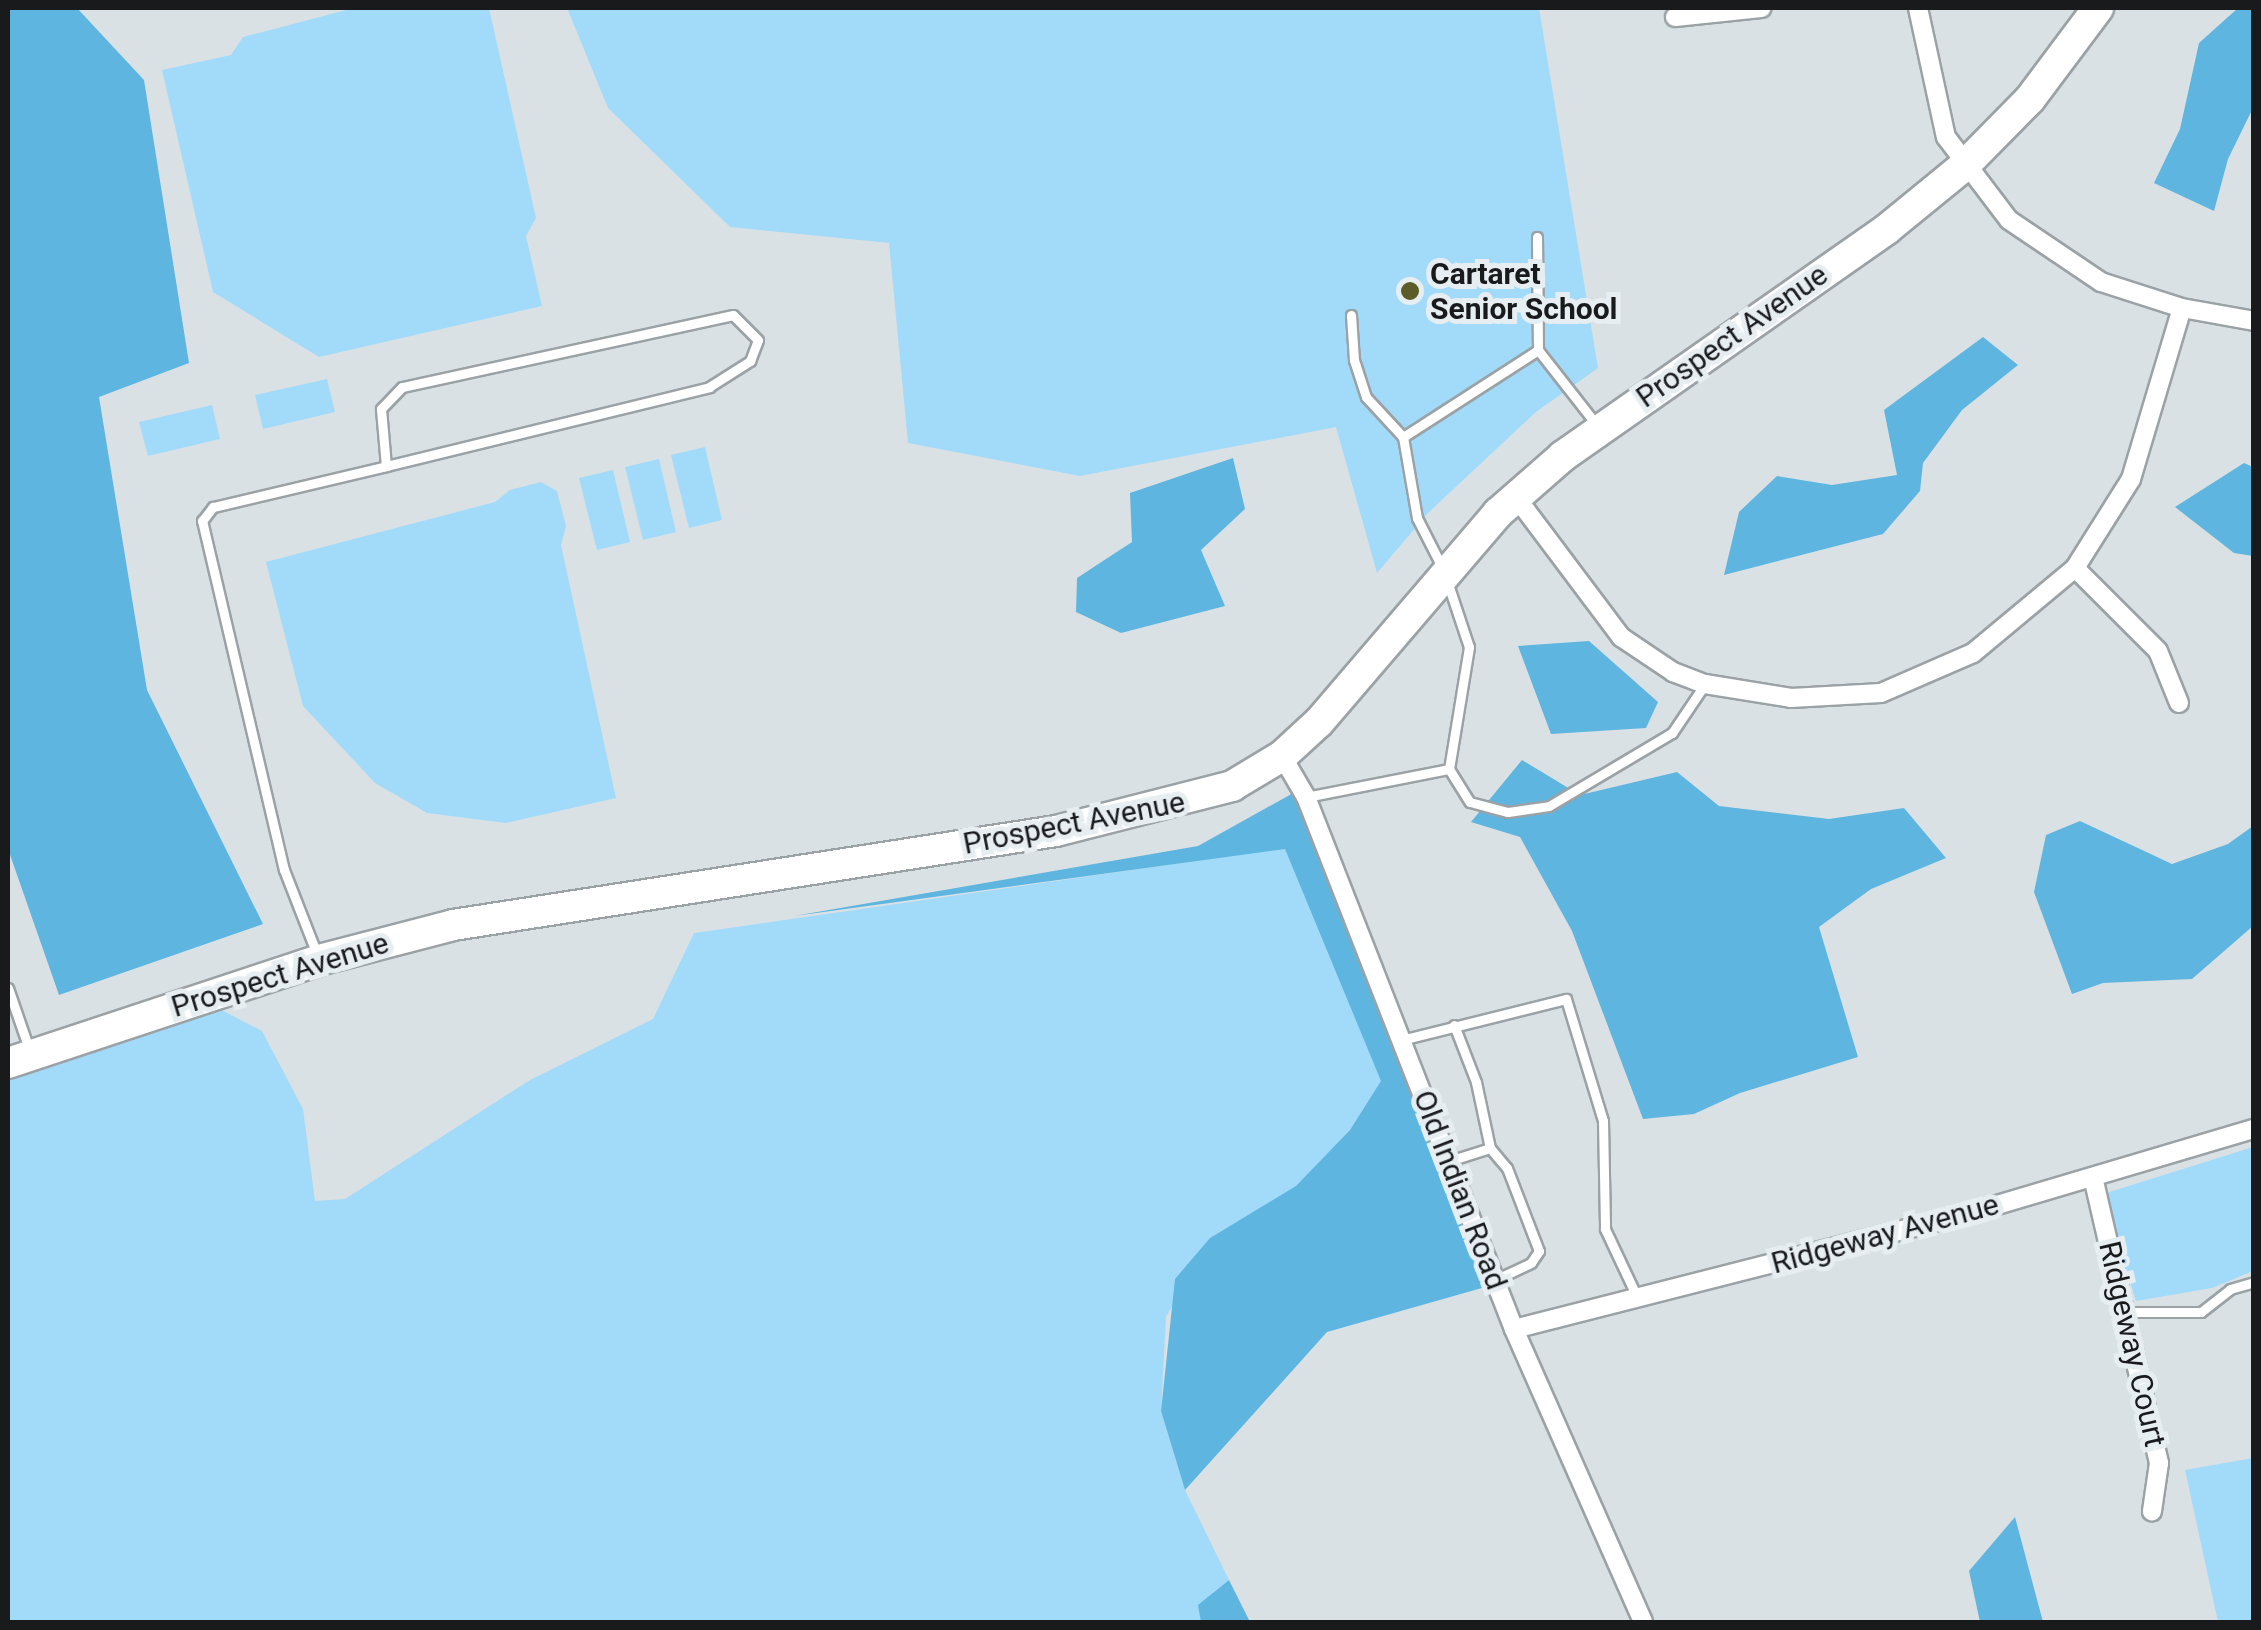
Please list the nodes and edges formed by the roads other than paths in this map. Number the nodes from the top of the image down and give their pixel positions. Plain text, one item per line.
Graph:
1 (1762, 8) edge
2 (1918, 8) edge
3 (2098, 8) edge
4 (1675, 17) dead end
5 (1964, 166) junction
6 (1537, 237) dead end
7 (2182, 308) junction
8 (1351, 315) dead end
9 (2254, 321) edge
10 (1538, 350) junction
11 (1599, 428) junction
12 (1404, 437) junction
13 (386, 466) junction
14 (1516, 497) junction
15 (2076, 568) junction
16 (1444, 572) junction
17 (1705, 684) junction
18 (2179, 702) dead end
19 (1282, 756) junction
20 (1448, 769) junction
21 (1306, 797) junction
22 (319, 960) junction
23 (8, 988) edge
24 (1454, 1025) junction
25 (1401, 1040) junction
26 (19, 1059) edge
27 (2254, 1129) edge
28 (1490, 1148) junction
29 (1450, 1161) junction
30 (2092, 1176) junction
31 (1496, 1279) junction
32 (2254, 1282) edge
33 (1638, 1299) junction
34 (2124, 1312) junction
35 (1514, 1329) junction
36 (2152, 1510) dead end
37 (1643, 1622) edge

1 - 4 street
2 - 5 street
3 - 5 main road, Prospect Avenue
5 - 7 street
5 - 11 main road, Prospect Avenue
6 - 10 lane
7 - 9 street
7 - 15 street
8 - 12 lane
10 - 11 lane
10 - 12 lane
11 - 14 main road, Prospect Avenue
12 - 16 lane
13 - 13 lane
13 - 22 lane
14 - 16 main road, Prospect Avenue
14 - 17 street
15 - 17 street
15 - 18 street
16 - 19 main road, Prospect Avenue
16 - 20 lane
17 - 20 lane
19 - 21 street, Old Indian Road
19 - 22 main road, Prospect Avenue
20 - 21 lane
21 - 25 street, Old Indian Road
22 - 26 main road, Prospect Avenue
23 - 26 lane
24 - 25 lane
24 - 28 lane
24 - 33 lane
25 - 29 street, Old Indian Road
27 - 30 street, Ridgeway Avenue
28 - 29 lane
28 - 31 lane
29 - 31 street, Old Indian Road
30 - 33 street, Ridgeway Avenue
30 - 34 street, Ridgeway Court
31 - 35 street, Old Indian Road
32 - 34 lane
33 - 35 street, Ridgeway Avenue
34 - 36 street, Ridgeway Court
35 - 37 street, Old Indian Road

